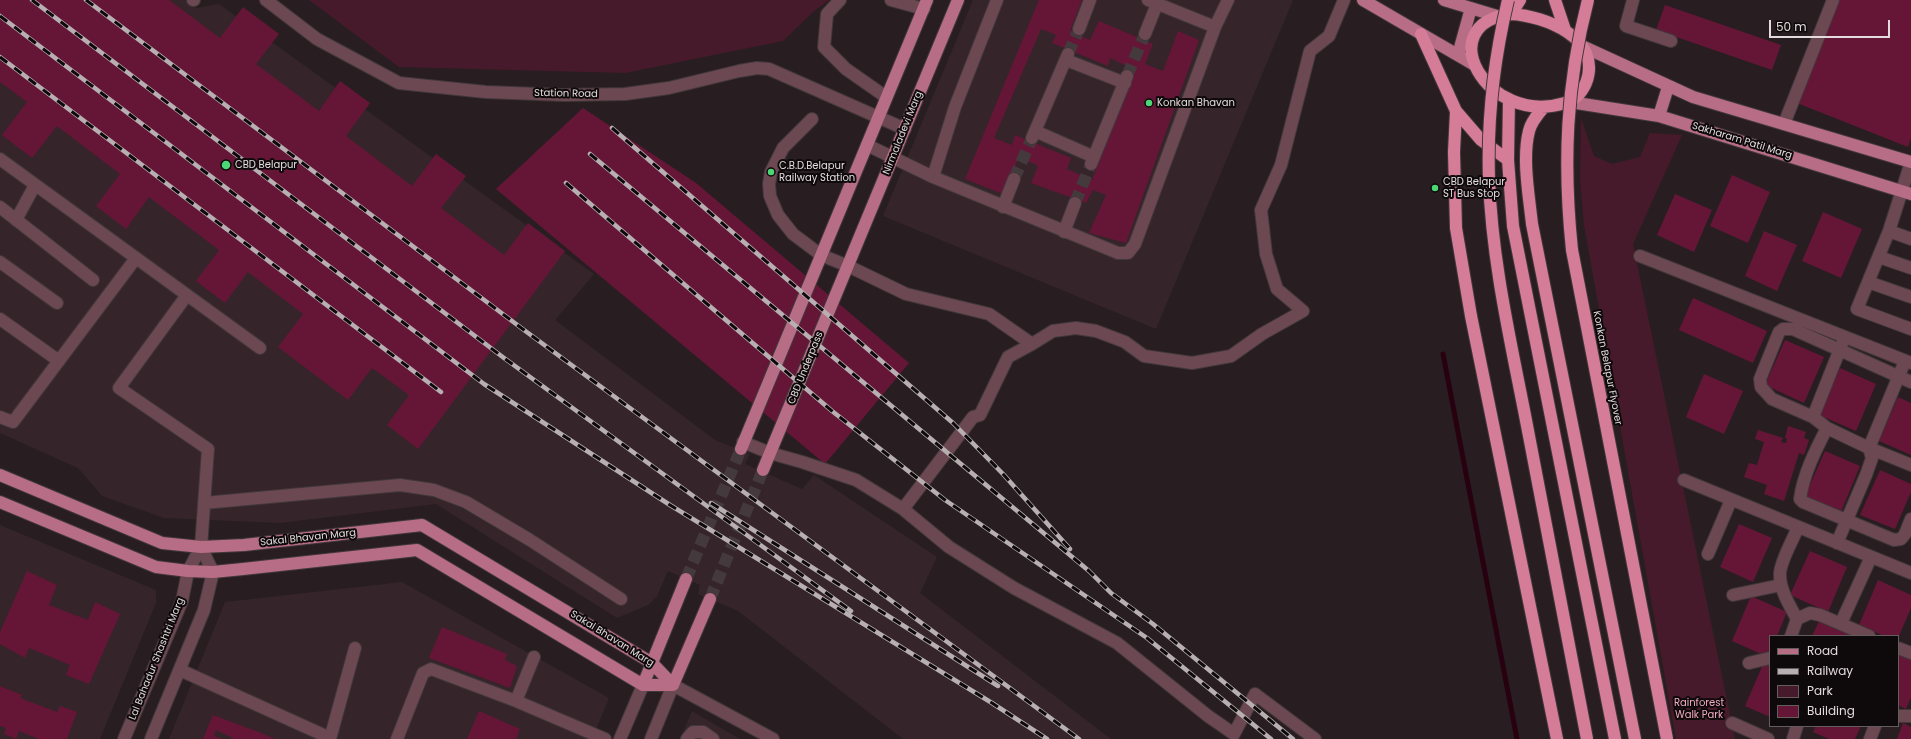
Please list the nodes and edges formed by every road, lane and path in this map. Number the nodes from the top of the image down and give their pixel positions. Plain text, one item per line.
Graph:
1 (266, 0) edge
2 (840, 0) edge
3 (891, 0) edge
4 (958, 0) edge
5 (997, 0) edge
6 (1090, 0) edge
7 (1344, 0) edge
8 (1363, 0) edge
9 (1444, 0) edge
10 (1508, 0) edge
11 (1520, 0) edge
12 (1555, 0) edge
13 (1588, 0) edge
14 (1833, 0) edge
15 (1223, 1) edge
16 (1152, 2) edge
17 (1632, 2) edge
18 (925, 4) edge
19 (1471, 8) junction
20 (1511, 14) junction
21 (1497, 16) junction
22 (1215, 27) junction
23 (1078, 29) tunnel mouth
24 (1565, 30) junction
25 (1145, 34) tunnel mouth
26 (1421, 34) junction
27 (1672, 41) dead end
28 (1582, 46) junction
29 (1458, 55) junction
30 (1473, 64) junction
31 (1668, 86) junction
32 (886, 97) junction
33 (1509, 99) junction
34 (1570, 102) junction
35 (1544, 107) junction
36 (1456, 111) junction
37 (1659, 116) junction
38 (878, 117) junction
39 (812, 119) dead end
40 (1784, 124) junction
41 (905, 129) junction
42 (866, 144) junction
43 (892, 158) junction
44 (0, 159) edge
45 (1093, 160) joint
46 (1508, 160) junction
47 (1911, 162) edge
48 (932, 177) junction
49 (1014, 179) tunnel mouth
50 (35, 185) junction
51 (1906, 193) edge
52 (1075, 203) tunnel mouth
53 (0, 207) edge
54 (1002, 207) junction
55 (16, 220) junction
56 (1889, 231) junction
57 (1064, 232) junction
58 (1911, 239) edge
59 (821, 255) junction
60 (1640, 256) dead end
61 (1879, 257) junction
62 (136, 258) junction
63 (0, 262) edge
64 (848, 266) junction
65 (1911, 268) edge
66 (94, 280) dead end
67 (1868, 282) junction
68 (188, 295) junction
69 (1911, 297) edge
70 (57, 303) dead end
71 (0, 319) edge
72 (1911, 329) edge
73 (1845, 337) junction
74 (1032, 344) junction
75 (260, 348) dead end
76 (1839, 352) junction
77 (59, 361) junction
78 (1908, 362) edge
79 (1898, 377) junction
80 (1911, 382) edge
81 (0, 417) edge
82 (1813, 417) junction
83 (1827, 428) junction
84 (742, 445) joint
85 (1869, 448) junction
86 (770, 453) junction
87 (1911, 465) edge
88 (763, 470) tunnel mouth
89 (0, 476) edge
90 (1684, 480) dead end
91 (1731, 500) junction
92 (0, 502) edge
93 (204, 503) junction
94 (903, 510) junction
95 (1847, 520) junction
96 (1911, 520) edge
97 (1798, 527) junction
98 (1836, 543) junction
99 (201, 547) junction
100 (1708, 554) dead end
101 (1871, 557) junction
102 (188, 571) junction
103 (213, 572) junction
104 (1911, 573) edge
105 (686, 580) tunnel mouth
106 (1781, 585) junction
107 (1733, 595) dead end
108 (621, 598) dead end
109 (710, 599) tunnel mouth
110 (1798, 619) junction
111 (1841, 623) junction
112 (1791, 635) edge
113 (1867, 635) edge
114 (355, 648) dead end
115 (1899, 648) edge
116 (1911, 653) edge
117 (534, 657) dead end
118 (1769, 658) edge
119 (652, 663) junction
120 (1750, 663) dead end
121 (180, 670) junction
122 (673, 685) junction
123 (643, 686) junction
124 (516, 701) junction
125 (1899, 716) edge
126 (1911, 716) edge
127 (1732, 723) dead end
128 (1797, 727) edge
129 (1875, 727) edge
130 (585, 735) edge
131 (330, 738) edge
132 (124, 739) edge
133 (151, 739) edge
134 (397, 739) edge
135 (605, 739) edge
136 (620, 739) edge
137 (652, 739) edge
138 (687, 739) edge
139 (714, 739) edge
140 (773, 739) edge
141 (1315, 739) edge
142 (1557, 739) edge
143 (1587, 739) edge
144 (1615, 739) edge
145 (1635, 739) edge
146 (1667, 739) edge
147 (1768, 739) edge
148 (1793, 739) edge
149 (1870, 739) edge

1 - 38 street, Station Road
2 - 32 street
3 - 18 street
4 - 41 main road, Nirmaladevi Marg
5 - 48 street
6 - 23 street
7 - 74 street
8 - 26 main road
9 - 19 main road
10 - 143 highway, bridge
11 - 20 highway
12 - 24 highway
13 - 146 highway, Konkan Belapur Flyover, bridge
14 - 40 street
15 - 22 street
16 - 22 street
16 - 25 street
17 - 27 street
18 - 32 main road
19 - 21 main road
19 - 29 main road
20 - 21 highway
20 - 24 highway
21 - 30 highway
22 - 57 street
24 - 28 highway
26 - 29 main road
26 - 36 highway
28 - 31 main road
28 - 34 highway
29 - 30 main road
30 - 33 highway
31 - 37 main road
31 - 40 main road
32 - 38 main road
33 - 35 highway
33 - 46 highway
34 - 35 highway
34 - 37 main road, Sakharam Patil Marg
35 - 145 highway
36 - 46 highway
36 - 142 highway
37 - 51 main road, Sakharam Patil Marg
38 - 41 street, Station Road
38 - 42 main road
39 - 59 street
40 - 47 main road
41 - 43 main road, Nirmaladevi Marg
42 - 43 street
42 - 59 main road
43 - 48 street
43 - 64 main road, Nirmaladevi Marg
44 - 50 street
45 - 45 street
46 - 144 highway
47 - 51 street
48 - 54 street
49 - 54 street
50 - 55 street
50 - 62 street
51 - 56 street
52 - 57 street
53 - 55 street
54 - 57 street
55 - 66 street
56 - 58 street
56 - 61 street
59 - 64 street
59 - 84 main road
60 - 73 street
61 - 65 street
61 - 67 street
62 - 68 street
62 - 77 street
63 - 70 street
64 - 74 street
64 - 86 main road, CBD Underpass
67 - 69 street
67 - 72 street
68 - 75 street
68 - 93 street
71 - 77 street
73 - 76 street
73 - 78 street
74 - 94 street
76 - 79 street
76 - 82 street
76 - 82 street
77 - 81 street
78 - 79 street
79 - 80 street
79 - 85 street
82 - 83 street
83 - 85 street
83 - 95 street
84 - 86 street
85 - 87 street
85 - 95 street
86 - 88 main road, CBD Underpass
86 - 94 street
89 - 99 main road, Sakal Bhavan Marg
90 - 91 street
91 - 97 street
91 - 100 street
92 - 102 main road
93 - 99 street
93 - 108 street
94 - 141 street
95 - 96 street
95 - 98 street
97 - 98 street
97 - 106 street
98 - 101 street
99 - 102 street, Lal Bahadur Shashtri Marg
99 - 103 street
99 - 119 main road, Sakal Bhavan Marg
101 - 104 street
101 - 111 street
102 - 103 main road
102 - 132 street, Lal Bahadur Shashtri Marg
103 - 121 street
103 - 123 main road
105 - 119 main road
106 - 107 street
106 - 110 street
109 - 122 main road
110 - 111 street
110 - 112 street
111 - 113 street
114 - 131 street
115 - 116 street
117 - 124 street
118 - 120 street
119 - 122 main road, Sakal Bhavan Marg
119 - 123 main road
121 - 131 street
121 - 133 street
122 - 123 main road
122 - 137 street
122 - 140 street
123 - 136 street
124 - 130 street
124 - 134 street
125 - 126 street
127 - 147 street
128 - 148 street
129 - 149 street
130 - 135 street
138 - 139 street

